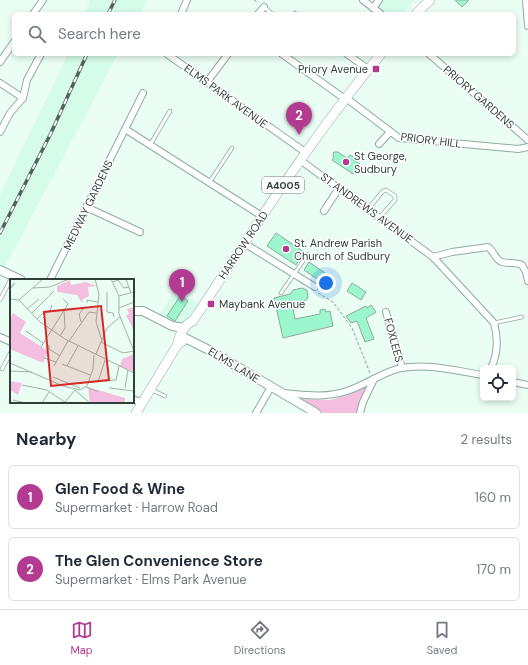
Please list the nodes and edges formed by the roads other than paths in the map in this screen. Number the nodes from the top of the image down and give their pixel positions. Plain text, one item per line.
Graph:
1 (42, 0) edge
2 (187, 0) edge
3 (363, 0) edge
4 (379, 0) edge
5 (430, 0) edge
6 (526, 0) edge
7 (264, 7) joint
8 (373, 8) junction
9 (34, 12) edge
10 (182, 12) edge
11 (260, 12) edge
12 (270, 12) edge
13 (378, 12) edge
14 (418, 12) edge
15 (528, 26) edge
16 (12, 45) edge
17 (40, 56) edge
18 (170, 56) edge
19 (226, 56) edge
20 (285, 56) edge
21 (350, 56) edge
22 (378, 56) edge
23 (431, 56) edge
24 (0, 62) edge
25 (368, 69) junction
26 (207, 82) junction
27 (0, 83) edge
28 (143, 93) dead end
29 (23, 98) junction
30 (345, 99) junction
31 (170, 111) dead end
32 (125, 129) junction
33 (0, 132) edge
34 (390, 132) junction
35 (528, 140) edge
36 (379, 144) dead end
37 (150, 145) junction
38 (528, 147) edge
39 (232, 148) dead end
40 (302, 156) junction
41 (209, 183) junction
42 (339, 188) junction
43 (86, 207) junction
44 (368, 209) junction
45 (324, 211) dead end
46 (262, 216) junction
47 (380, 217) junction
48 (140, 232) dead end
49 (244, 242) junction
50 (308, 254) dead end
51 (433, 257) junction
52 (0, 270) edge
53 (294, 274) junction
54 (12, 276) junction
55 (10, 279) edge
56 (19, 279) edge
57 (50, 279) edge
58 (10, 280) edge
59 (528, 281) edge
60 (315, 287) road end
61 (281, 293) dead end
62 (0, 300) edge
63 (134, 311) edge
64 (386, 312) dead end
65 (522, 317) dead end
66 (494, 323) junction
67 (172, 326) junction
68 (0, 337) edge
69 (181, 337) junction
70 (10, 342) edge
71 (10, 354) edge
72 (492, 365) edge
73 (402, 368) junction
74 (2, 369) dead end
75 (480, 375) edge
76 (374, 379) junction
77 (516, 383) edge
78 (528, 385) edge
79 (271, 387) junction
80 (150, 389) junction
81 (282, 393) junction
82 (165, 396) dead end
83 (137, 401) edge
84 (136, 413) edge
85 (256, 413) edge
86 (316, 413) edge
87 (360, 413) edge

1 - 9 street
2 - 10 street
3 - 8 street
4 - 8 street
5 - 14 main road
6 - 15 street
7 - 11 street
7 - 12 lane
8 - 13 street
16 - 24 street
17 - 29 street
18 - 26 street, ELMS PARK AVENUE
19 - 26 street
20 - 30 street, PRIORY HILL
21 - 25 street
22 - 25 main road, HARROW ROAD / A4005
23 - 35 street, PRIORY GARDENS
25 - 30 main road, HARROW ROAD / A4005
26 - 40 street, ELMS PARK AVENUE
27 - 29 street
28 - 32 street, MEDWAY GARDENS
29 - 33 street
30 - 34 street, PRIORY HILL
30 - 40 main road, HARROW ROAD / A4005
31 - 37 lane
32 - 37 street
32 - 43 street, MEDWAY GARDENS
34 - 36 street
34 - 38 street, PRIORY HILL
37 - 41 street
39 - 41 lane
40 - 42 street, ST ANDREWS AVENUE
40 - 46 main road, HARROW ROAD / A4005
41 - 46 street
42 - 44 street, ST ANDREWS AVENUE
42 - 45 street
43 - 48 street
43 - 57 street, MEDWAY GARDENS
44 - 47 street, ST ANDREWS AVENUE
44 - 47 lane
46 - 49 main road, HARROW ROAD / A4005
47 - 51 street, ST ANDREWS AVENUE
49 - 53 street
49 - 69 main road, HARROW ROAD / A4005
50 - 53 lane
51 - 59 street
51 - 66 street, ST ANDREWS AVENUE
52 - 54 street
53 - 60 street
53 - 61 lane
54 - 55 lane
54 - 56 street
58 - 62 lane
63 - 67 street
64 - 73 street, FOXLEES
65 - 66 lane
66 - 72 street
67 - 69 street
67 - 69 street
68 - 70 street
69 - 79 street, ELMS LANE
69 - 80 main road, HARROW ROAD / A4005
71 - 74 lane
73 - 75 street, ELMS LANE
73 - 76 street, ELMS LANE
76 - 81 street, ELMS LANE
76 - 87 street
77 - 78 street
79 - 81 street, ELMS LANE
79 - 85 street
80 - 82 lane
80 - 83 main road, HARROW ROAD / A4005
81 - 86 street, ELMS LANE
83 - 84 main road, HARROW ROAD / A4005

